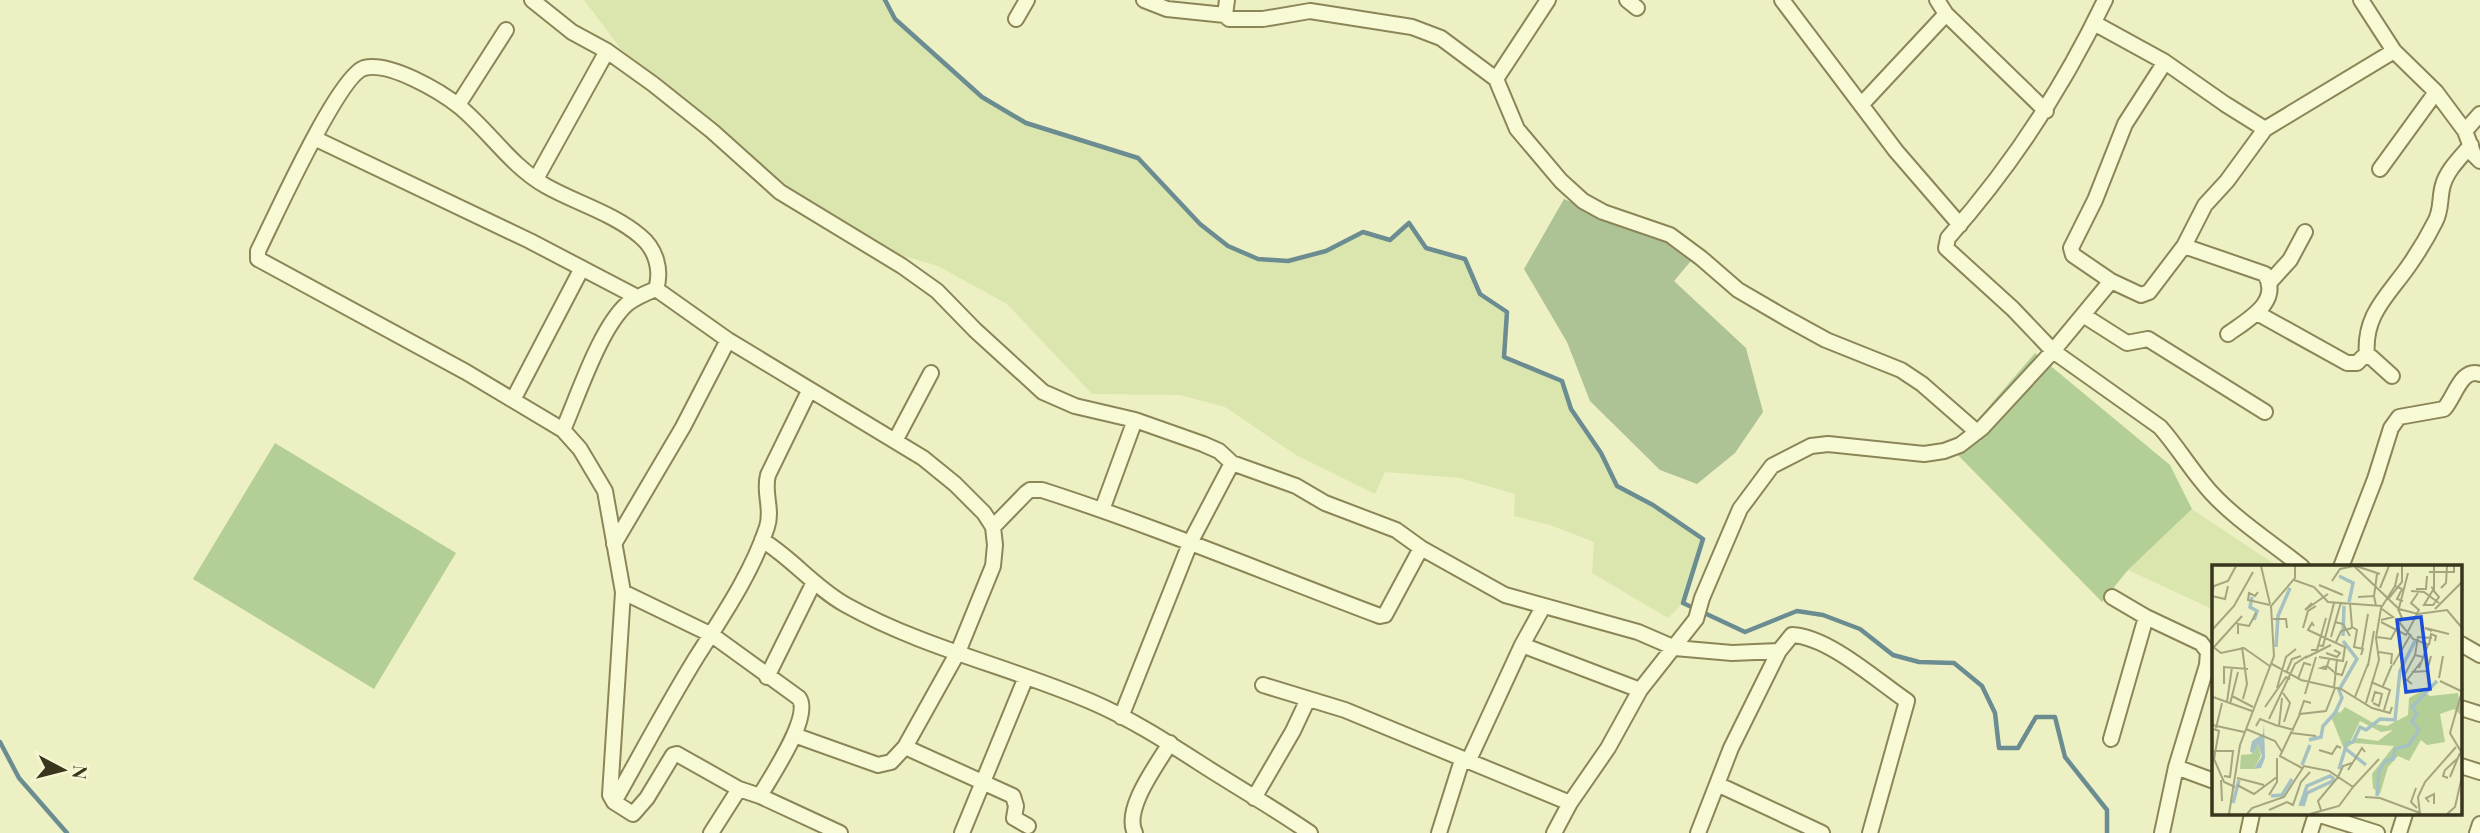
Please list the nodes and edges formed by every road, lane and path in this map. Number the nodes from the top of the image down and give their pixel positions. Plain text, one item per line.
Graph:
1 (532, 0) edge
2 (1027, 0) edge
3 (1144, 0) edge
4 (1227, 0) edge
5 (1548, 0) edge
6 (1782, 0) edge
7 (1937, 0) edge
8 (2105, 0) edge
9 (2366, 2) edge
10 (1168, 5) edge
11 (1310, 5) edge
12 (1946, 14) junction
13 (1225, 15) junction
14 (1016, 19) dead end
15 (2094, 23) junction
16 (506, 30) dead end
17 (607, 51) junction
18 (2394, 51) junction
19 (2165, 62) junction
20 (1496, 79) junction
21 (2436, 92) junction
22 (1861, 104) junction
23 (458, 105) junction
24 (2046, 111) junction
25 (2480, 114) edge
26 (2265, 129) junction
27 (314, 138) junction
28 (2468, 138) junction
29 (2480, 161) edge
30 (2380, 169) dead end
31 (536, 179) junction
32 (1960, 225) junction
33 (2305, 232) dead end
34 (2184, 246) junction
35 (582, 268) junction
36 (2111, 281) junction
37 (2270, 282) junction
38 (656, 289) junction
39 (637, 297) junction
40 (2257, 313) junction
41 (2083, 315) junction
42 (2228, 334) dead end
43 (728, 340) junction
44 (2053, 351) junction
45 (2367, 355) junction
46 (931, 373) dead end
47 (2480, 374) edge
48 (2392, 376) dead end
49 (809, 391) junction
50 (514, 398) junction
51 (2265, 412) dead end
52 (1135, 420) junction
53 (564, 430) junction
54 (1976, 432) junction
55 (895, 441) junction
56 (1232, 463) junction
57 (1102, 510) junction
58 (993, 527) junction
59 (762, 540) junction
60 (1191, 541) junction
61 (614, 544) junction
62 (1421, 548) junction
63 (2300, 565) edge
64 (2342, 565) edge
65 (814, 582) junction
66 (623, 592) junction
67 (2112, 597) dead end
68 (1544, 607) junction
69 (2146, 617) junction
70 (712, 635) junction
71 (1522, 645) junction
72 (2462, 645) edge
73 (1675, 648) junction
74 (1779, 651) junction
75 (958, 652) junction
76 (2480, 655) edge
77 (767, 677) junction
78 (1026, 677) junction
79 (1263, 685) dead end
80 (1640, 690) junction
81 (1308, 699) junction
82 (2462, 708) edge
83 (2480, 714) edge
84 (1121, 717) junction
85 (794, 735) junction
86 (2111, 739) dead end
87 (1170, 743) junction
88 (905, 747) junction
89 (1465, 761) junction
90 (2462, 766) edge
91 (2176, 767) junction
92 (2480, 772) edge
93 (2212, 780) edge
94 (984, 781) junction
95 (1717, 784) junction
96 (739, 789) junction
97 (760, 796) junction
98 (1254, 798) junction
99 (614, 802) junction
100 (1570, 803) junction
101 (2315, 816) edge
102 (2322, 816) edge
103 (2404, 816) edge
104 (2480, 824) edge
105 (1028, 826) dead end
106 (712, 833) edge
107 (840, 833) edge
108 (962, 833) edge
109 (1135, 833) edge
110 (1310, 833) edge
111 (1439, 833) edge
112 (1554, 833) edge
113 (1698, 833) edge
114 (1822, 833) edge
115 (1870, 833) edge
116 (2162, 833) edge
117 (2310, 833) edge
118 (2377, 833) edge
119 (2399, 833) edge
120 (2477, 833) edge

1 - 17 street
2 - 14 street
3 - 10 street
4 - 13 street
5 - 20 street
6 - 22 street
7 - 12 street
8 - 15 street
9 - 18 street
10 - 13 street
11 - 13 street
11 - 20 street
12 - 22 street
12 - 24 street
15 - 19 street
15 - 24 street
16 - 23 street
17 - 31 street
17 - 52 street
18 - 21 street
18 - 26 street
19 - 26 street
19 - 36 street
20 - 54 street
21 - 28 street
21 - 30 street
22 - 32 street
23 - 27 street
23 - 31 street
24 - 32 street
25 - 28 street
26 - 34 street
27 - 35 street
27 - 50 street
28 - 29 street
28 - 45 street
31 - 38 street
32 - 44 street
33 - 37 street
34 - 36 street
34 - 37 street
35 - 39 street
35 - 50 street
36 - 41 street
37 - 40 street
38 - 39 street
38 - 43 street
39 - 53 street
40 - 42 street
40 - 45 street
41 - 44 street
41 - 51 street
43 - 49 street
43 - 61 street
44 - 54 street
44 - 63 street
45 - 48 street
46 - 55 street
47 - 64 street
49 - 55 street
49 - 59 street
50 - 53 street
52 - 56 street
52 - 57 street
53 - 61 street
54 - 73 street
55 - 58 street
56 - 60 street
56 - 62 street
57 - 58 street
57 - 60 street
58 - 75 street
59 - 65 street
59 - 70 street
60 - 62 street
60 - 84 street
61 - 66 street
62 - 68 street
65 - 75 street
65 - 77 street
66 - 70 street
66 - 99 street
67 - 69 street
68 - 71 street
68 - 73 street
69 - 86 street
69 - 91 street
70 - 77 street
70 - 99 street
71 - 80 street
71 - 89 street
72 - 76 street
73 - 74 street
73 - 80 street
74 - 95 street
74 - 115 street
75 - 78 street
75 - 88 street
77 - 85 street
78 - 84 street
78 - 94 street
79 - 81 street
80 - 100 street
81 - 89 street
81 - 98 street
82 - 83 street
84 - 87 street
85 - 88 street
85 - 97 street
87 - 98 street
87 - 109 street
88 - 94 street
89 - 100 street
89 - 111 street
90 - 92 street
91 - 93 street
91 - 116 street
94 - 105 street
94 - 108 street
95 - 113 street
95 - 114 street
96 - 97 street
96 - 99 street
96 - 106 street
97 - 107 street
98 - 110 street
100 - 112 street
101 - 117 street
102 - 118 street
103 - 119 street
104 - 120 street

